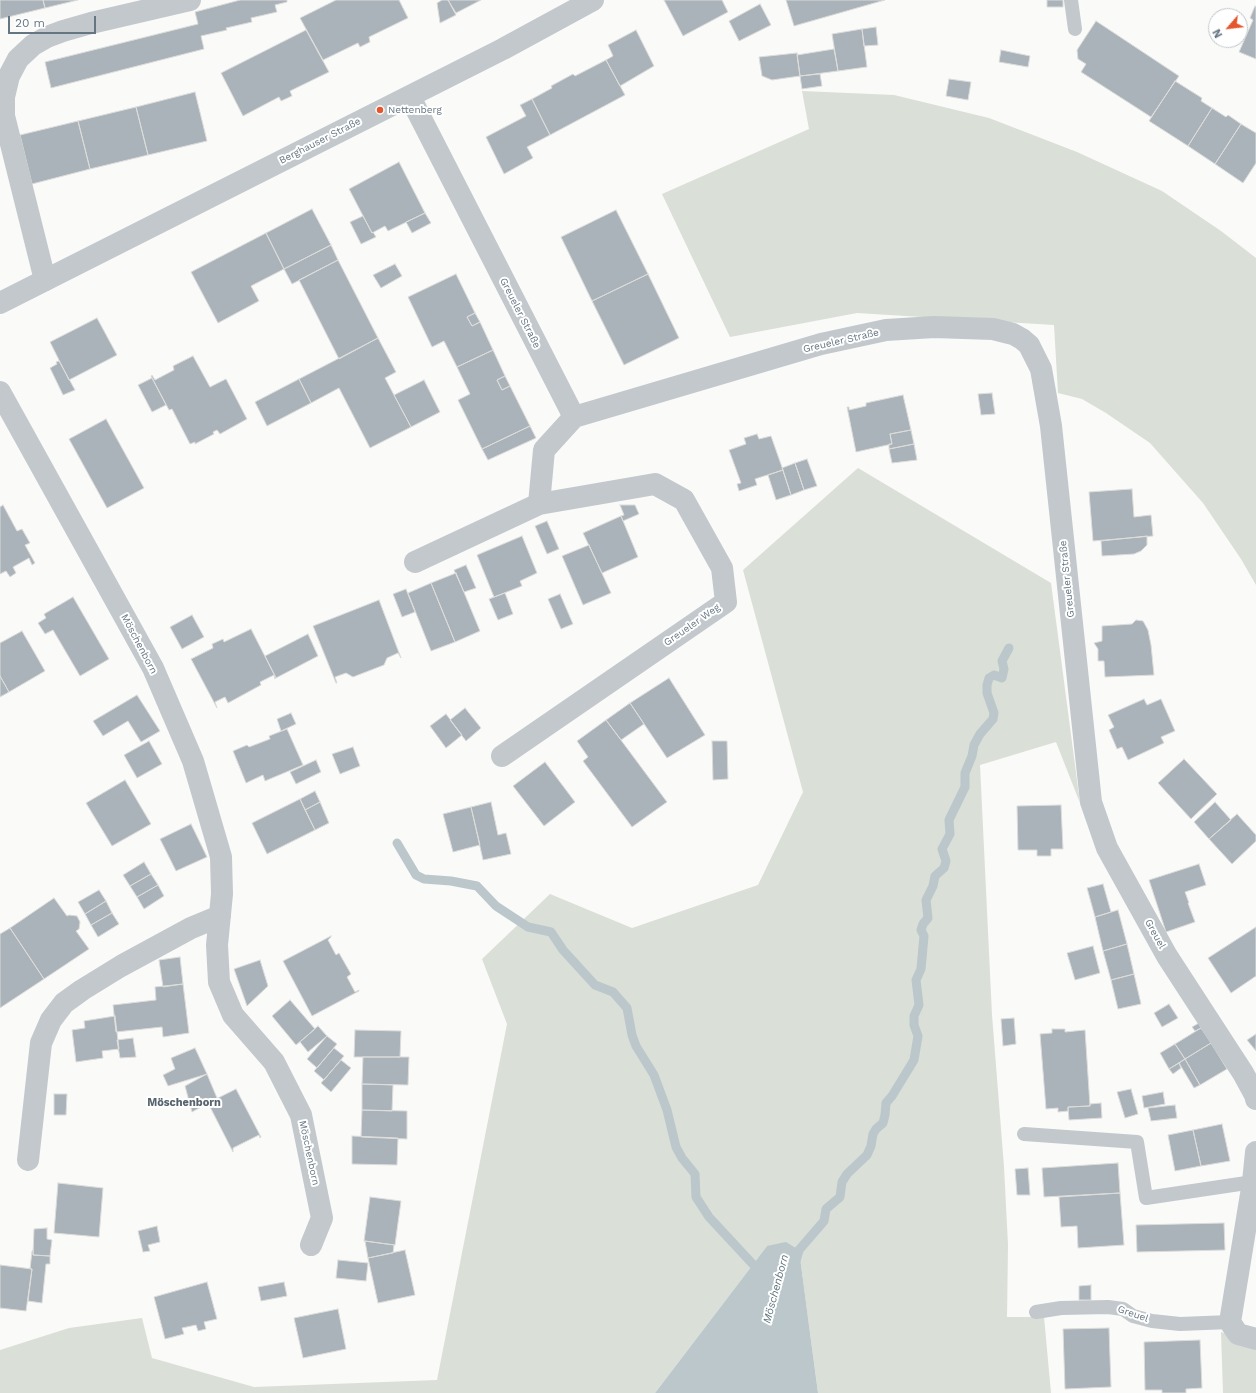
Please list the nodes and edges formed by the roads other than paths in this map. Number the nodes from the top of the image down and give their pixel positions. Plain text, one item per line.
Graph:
1 (190, 0) edge
2 (591, 0) edge
3 (1071, 0) edge
4 (1075, 29) dead end
5 (410, 97) junction
6 (45, 280) junction
7 (0, 303) edge
8 (0, 392) edge
9 (574, 417) junction
10 (539, 504) junction
11 (415, 562) dead end
12 (502, 756) dead end
13 (1088, 784) joint
14 (220, 916) junction
15 (1250, 1071) edge
16 (1256, 1099) edge
17 (1024, 1134) dead end
18 (1256, 1152) edge
19 (28, 1160) dead end
20 (1253, 1182) junction
21 (311, 1245) dead end
22 (1036, 1312) dead end
23 (1230, 1322) junction
24 (1256, 1339) edge

1 - 6 street
2 - 5 street, Berghauser Straße
3 - 4 lane
5 - 6 street, Berghauser Straße
5 - 9 street, Greueler Straße
6 - 7 street, Berghauser Straße
8 - 14 street, Möschenborn
9 - 10 street
9 - 13 street, Greueler Straße
10 - 11 street, Greueler Weg
10 - 12 street, Greueler Weg
13 - 15 street, Greuel
14 - 19 street
14 - 21 street, Möschenborn
15 - 16 street, Greuel
17 - 20 lane
18 - 20 street
20 - 23 street
22 - 23 lane, Greuel
23 - 24 street

